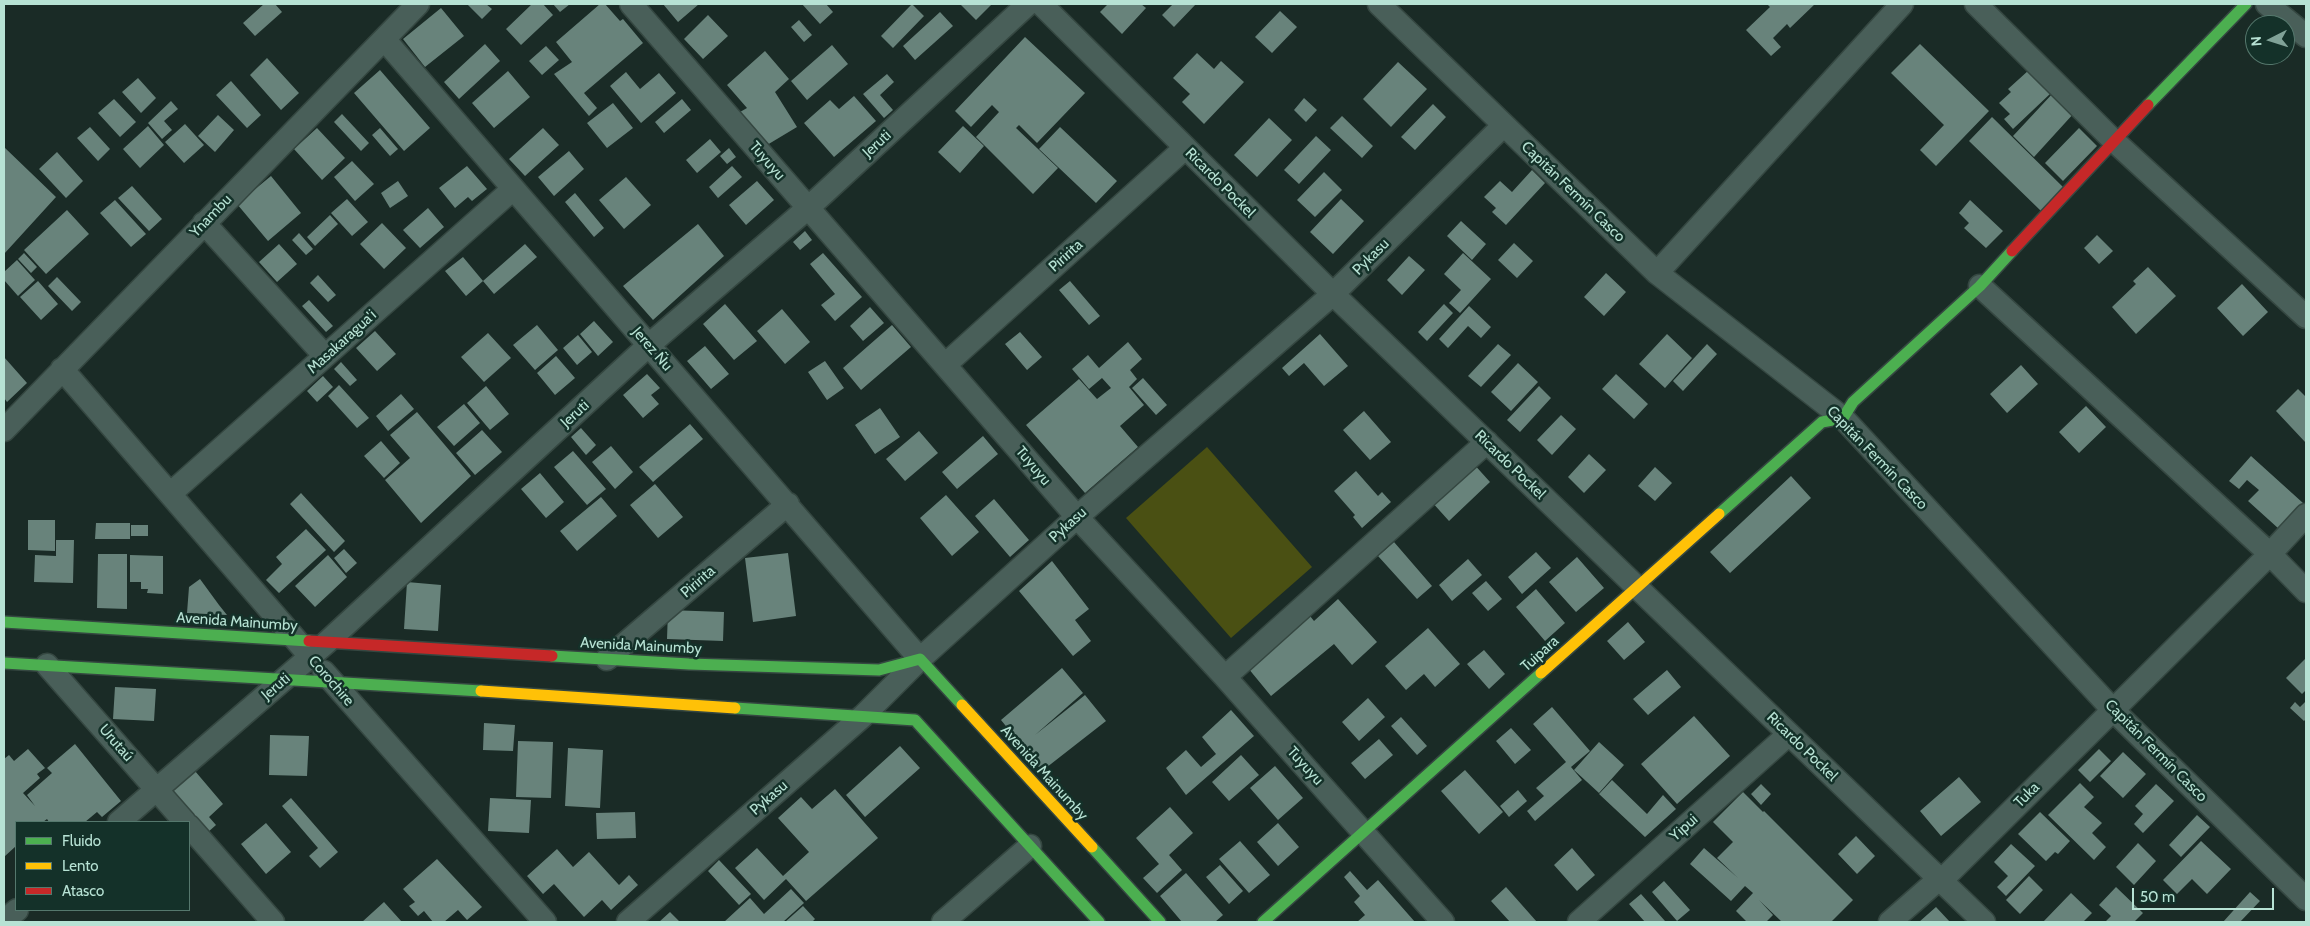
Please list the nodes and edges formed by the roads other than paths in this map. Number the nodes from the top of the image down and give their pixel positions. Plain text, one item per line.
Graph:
1 (418, 4) edge
2 (631, 4) edge
3 (1028, 4) edge
4 (1041, 4) edge
5 (1379, 4) edge
6 (1902, 4) edge
7 (1976, 4) edge
8 (2246, 4) edge
9 (2268, 4) edge
10 (2306, 36) edge
11 (384, 39) junction
12 (1504, 125) junction
13 (2113, 140) junction
14 (1185, 148) junction
15 (513, 189) junction
16 (808, 208) junction
17 (204, 224) junction
18 (1657, 273) junction
19 (1980, 286) junction
20 (1333, 294) junction
21 (2306, 317) edge
22 (649, 346) junction
23 (325, 356) junction
24 (946, 364) junction
25 (62, 369) junction
26 (1843, 418) junction
27 (4, 430) edge
28 (1487, 442) junction
29 (170, 494) junction
30 (788, 504) junction
31 (2306, 515) edge
32 (1077, 518) junction
33 (2270, 554) junction
34 (1637, 588) junction
35 (2306, 591) edge
36 (4, 622) edge
37 (311, 647) junction
38 (920, 658) junction
39 (607, 659) junction
40 (4, 663) edge
41 (47, 665) junction
42 (1225, 677) junction
43 (285, 678) junction
44 (331, 681) junction
45 (2113, 710) junction
46 (863, 716) junction
47 (1789, 734) junction
48 (157, 790) junction
49 (120, 821) edge
50 (184, 821) edge
51 (190, 827) edge
52 (1364, 831) junction
53 (1030, 846) junction
54 (1940, 880) junction
55 (2306, 899) edge
56 (16, 911) edge
57 (4, 921) edge
58 (273, 922) edge
59 (545, 922) edge
60 (628, 922) edge
61 (943, 922) edge
62 (1099, 922) edge
63 (1160, 922) edge
64 (1263, 922) edge
65 (1443, 922) edge
66 (1579, 922) edge
67 (1890, 922) edge
68 (1984, 922) edge

1 - 11 street, Ynambu
2 - 16 street, Tuyuyu
3 - 16 street, Jeruti
4 - 14 street, Ricardo Pockel
5 - 12 street, Capitán Fermín Casco
6 - 18 street
7 - 13 street
8 - 13 street
9 - 10 street
11 - 15 street, Jerez Ñu
11 - 17 street, Ynambu
12 - 18 street, Capitán Fermín Casco
12 - 20 street, Pykasu
13 - 19 street
13 - 21 street
14 - 20 street, Ricardo Pockel
14 - 24 street, Piririta
15 - 22 street, Jerez Ñu
15 - 23 street, Masakaragua'i
16 - 22 street, Jeruti
16 - 24 street, Tuyuyu
17 - 23 street
17 - 25 street, Ynambu
18 - 26 street, Capitán Fermín Casco
19 - 26 street
19 - 33 street
20 - 28 street, Ricardo Pockel
20 - 32 street, Pykasu
22 - 30 street, Jerez Ñu
22 - 37 street, Jeruti
23 - 29 street, Masakaragua'i
24 - 32 street, Tuyuyu
25 - 27 street, Ynambu
25 - 29 street, Corochire
26 - 34 street, Tuipara
26 - 45 street, Capitán Fermín Casco
28 - 34 street, Ricardo Pockel
28 - 42 street
29 - 37 street, Corochire
30 - 38 street, Jerez Ñu
30 - 39 street, Piririta
31 - 33 street, Tuka
32 - 38 street, Pykasu
32 - 42 street, Tuyuyu
33 - 35 street
33 - 45 street, Tuka
34 - 47 street, Ricardo Pockel
34 - 52 street, Tuipara
36 - 37 street, Avenida Mainumby
37 - 39 street, Avenida Mainumby
37 - 43 street, Jeruti
37 - 44 street, Corochire
38 - 39 street, Avenida Mainumby
38 - 46 street, Pykasu
38 - 63 street, Avenida Mainumby
40 - 41 street
41 - 43 street
41 - 48 street, Urutaú
42 - 52 street, Tuyuyu
43 - 44 street
43 - 48 street, Jeruti
44 - 46 street
44 - 59 street, Corochire
45 - 54 street, Tuka
45 - 55 street, Capitán Fermín Casco
46 - 53 street
46 - 60 street, Pykasu
47 - 54 street, Ricardo Pockel
47 - 66 street, Yipui
48 - 49 street, Jeruti
48 - 50 street, Urutaú
51 - 58 street
52 - 64 street, Tuipara
52 - 65 street, Tuyuyu
53 - 61 street
53 - 62 street
54 - 67 street, Tuka
54 - 68 street, Ricardo Pockel
56 - 57 street

